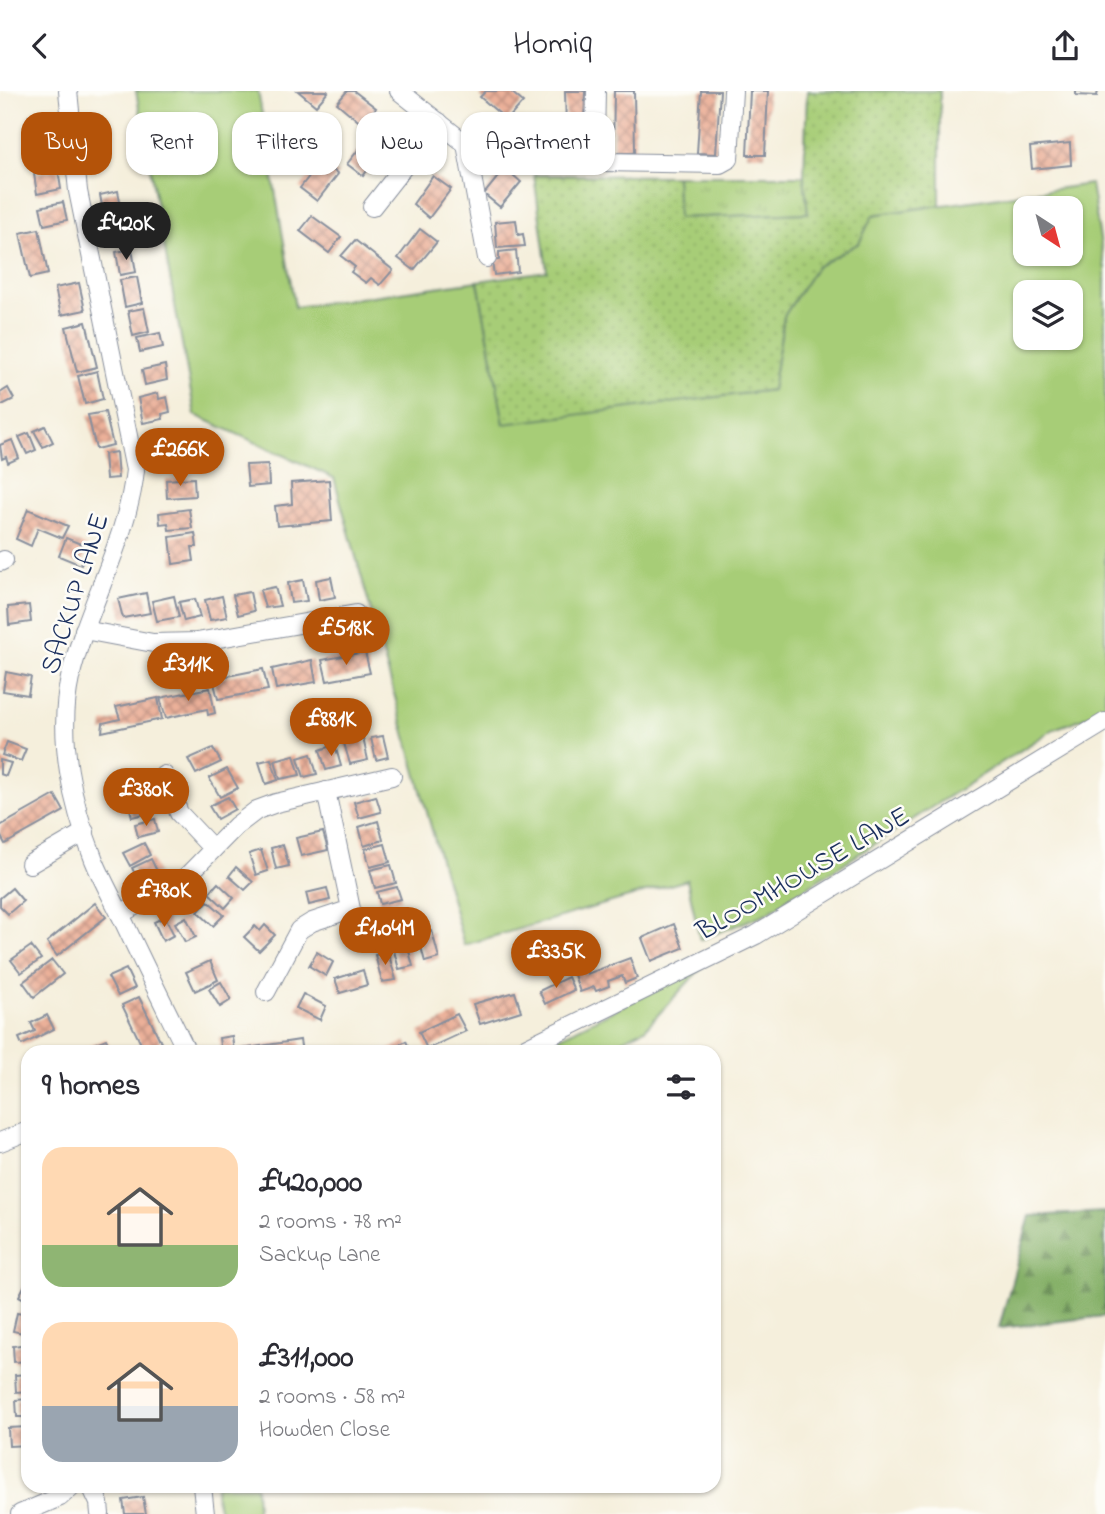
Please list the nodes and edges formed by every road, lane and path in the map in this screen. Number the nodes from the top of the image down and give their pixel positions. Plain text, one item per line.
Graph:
1 (68, 91) edge
2 (399, 91) edge
3 (596, 91) edge
4 (733, 91) edge
5 (425, 112) edge
6 (447, 129) edge
7 (398, 175) edge
8 (372, 207) dead end
9 (487, 258) dead end
10 (356, 614) dead end
11 (84, 630) junction
12 (1105, 722) edge
13 (164, 775) dead end
14 (391, 776) dead end
15 (326, 791) junction
16 (85, 832) junction
17 (213, 849) junction
18 (30, 864) dead end
19 (120, 914) junction
20 (266, 992) dead end
21 (184, 1045) edge
22 (531, 1045) edge
23 (21, 1134) edge
24 (0, 1142) edge
25 (64, 1493) edge
26 (94, 1493) edge
27 (203, 1493) edge
28 (20, 1514) edge
29 (100, 1514) edge
30 (205, 1514) edge

1 - 11 street, SACKUP LANE
2 - 5 street
3 - 4 street
6 - 9 street
7 - 8 street
10 - 11 street
11 - 16 street, SACKUP LANE
12 - 22 street, BLOOMHOUSE LANE
13 - 17 street
14 - 15 street
15 - 17 street
15 - 20 street
16 - 18 street
16 - 19 street, SACKUP LANE
17 - 19 street
19 - 21 street, SACKUP LANE
23 - 24 street
25 - 28 street
26 - 29 street
27 - 30 street

